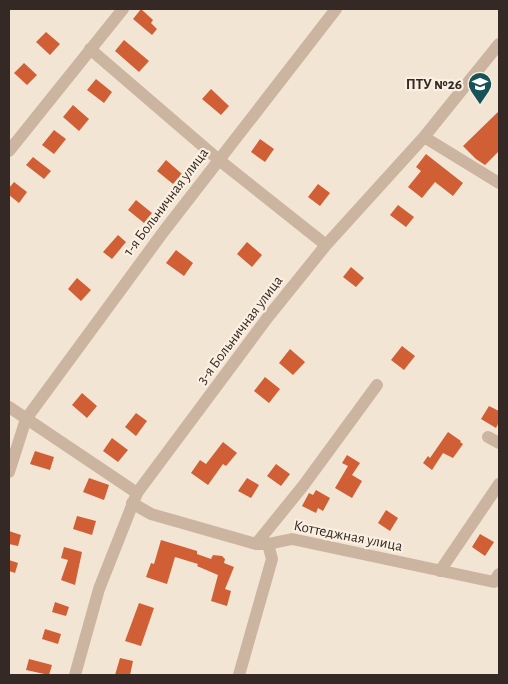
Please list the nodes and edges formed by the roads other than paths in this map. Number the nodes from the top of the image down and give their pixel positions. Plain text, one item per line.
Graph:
1 (123, 9) edge
2 (336, 9) edge
3 (499, 44) edge
4 (90, 49) junction
5 (424, 137) junction
6 (9, 150) edge
7 (219, 160) junction
8 (499, 182) edge
9 (326, 245) junction
10 (377, 385) dead end
11 (9, 407) edge
12 (26, 419) junction
13 (9, 472) edge
14 (499, 484) edge
15 (134, 498) junction
16 (262, 544) junction
17 (440, 571) junction
18 (499, 574) edge
19 (75, 675) edge
20 (238, 675) edge

1 - 4 street
2 - 7 street, 1-я Больничная улица
3 - 5 street, 3-я Больничная улица
4 - 6 street
4 - 7 street
5 - 8 street
5 - 9 street, 3-я Больничная улица
7 - 9 street
7 - 12 street, 1-я Больничная улица
9 - 15 street, 3-я Больничная улица
10 - 16 street
11 - 12 street, Коттеджная улица
12 - 13 street, 1-я Больничная улица
12 - 15 street, Коттеджная улица
14 - 17 street
15 - 16 street, Коттеджная улица
15 - 19 street, 3-я Больничная улица
16 - 17 street, Коттеджная улица
16 - 20 street
17 - 18 street, Коттеджная улица

